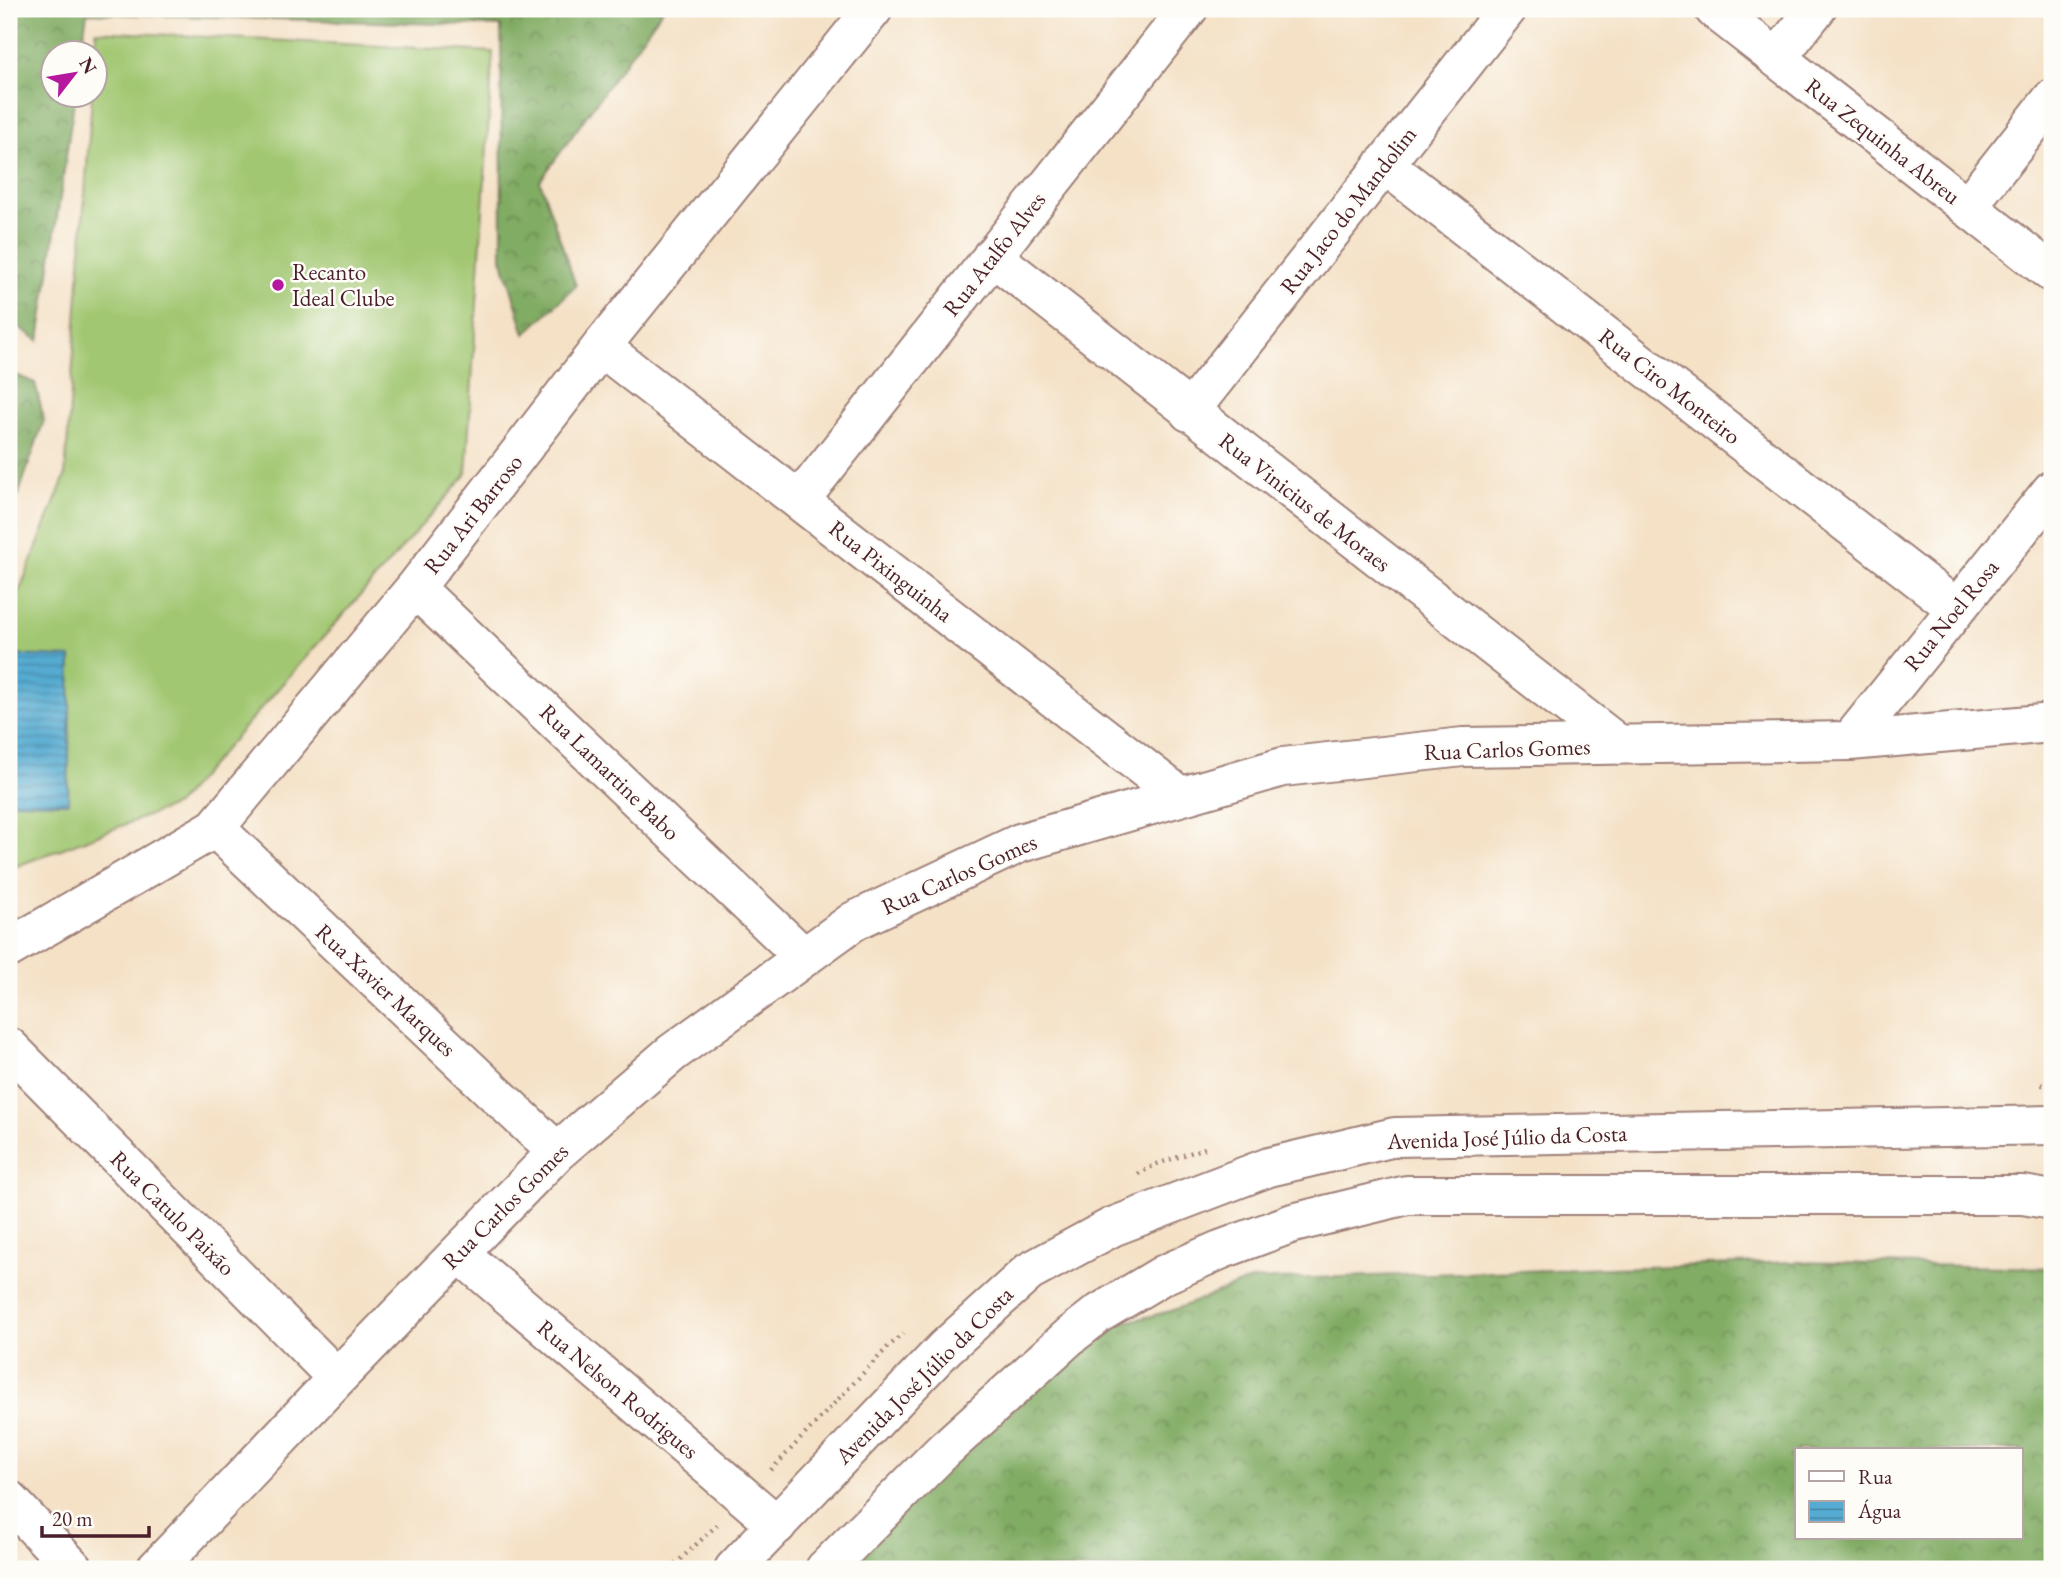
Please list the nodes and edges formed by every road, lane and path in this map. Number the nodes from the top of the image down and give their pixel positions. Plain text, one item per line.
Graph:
1 (873, 9) edge
2 (1188, 9) edge
3 (1507, 9) edge
4 (1714, 9) edge
5 (1816, 9) edge
6 (1777, 58) junction
7 (2052, 99) edge
8 (1384, 164) junction
9 (1967, 207) junction
10 (992, 257) junction
11 (2052, 273) edge
12 (601, 347) junction
13 (1189, 412) junction
14 (2052, 490) edge
15 (800, 500) junction
16 (415, 588) junction
17 (1956, 608) junction
18 (2052, 723) edge
19 (1850, 741) junction
20 (1619, 745) junction
21 (1180, 796) junction
22 (215, 828) junction
23 (9, 948) edge
24 (804, 957) junction
25 (9, 1047) edge
26 (2052, 1125) edge
27 (557, 1152) junction
28 (2052, 1200) edge
29 (459, 1253) junction
30 (337, 1378) junction
31 (9, 1500) edge
32 (777, 1525) junction
33 (74, 1569) edge
34 (156, 1569) edge
35 (734, 1569) edge
36 (825, 1569) edge

1 - 12 street, Rua Ari Barroso
2 - 10 street, Rua Atalfo Alves
3 - 8 street, Rua Jaco do Mandolim
4 - 6 street, Rua Zequinha Abreu
5 - 6 street
6 - 9 street, Rua Zequinha Abreu
7 - 9 street
8 - 13 street, Rua Jaco do Mandolim
8 - 17 street, Rua Ciro Monteiro
9 - 11 street, Rua Zequinha Abreu
10 - 13 street, Rua Vinicius de Moraes
10 - 15 street, Rua Atalfo Alves
12 - 15 street, Rua Pixinguinha
12 - 16 street, Rua Ari Barroso
13 - 20 street, Rua Vinicius de Moraes
14 - 17 street, Rua Noel Rosa
15 - 21 street, Rua Pixinguinha
16 - 22 street, Rua Ari Barroso
16 - 24 street, Rua Lamartine Babo
17 - 19 street, Rua Noel Rosa
18 - 19 street, Rua Carlos Gomes
19 - 20 street, Rua Carlos Gomes
20 - 21 street, Rua Carlos Gomes
21 - 24 street, Rua Carlos Gomes
22 - 23 street, Rua Ari Barroso
22 - 27 street, Rua Xavier Marques
24 - 27 street, Rua Carlos Gomes
25 - 30 street, Rua Catulo Paixão
26 - 32 street, Avenida José Júlio da Costa
27 - 29 street, Rua Carlos Gomes
28 - 36 street
29 - 30 street, Rua Carlos Gomes
29 - 32 street, Rua Nelson Rodrigues
30 - 34 street, Rua Carlos Gomes
31 - 33 street
32 - 35 street, Avenida José Júlio da Costa

